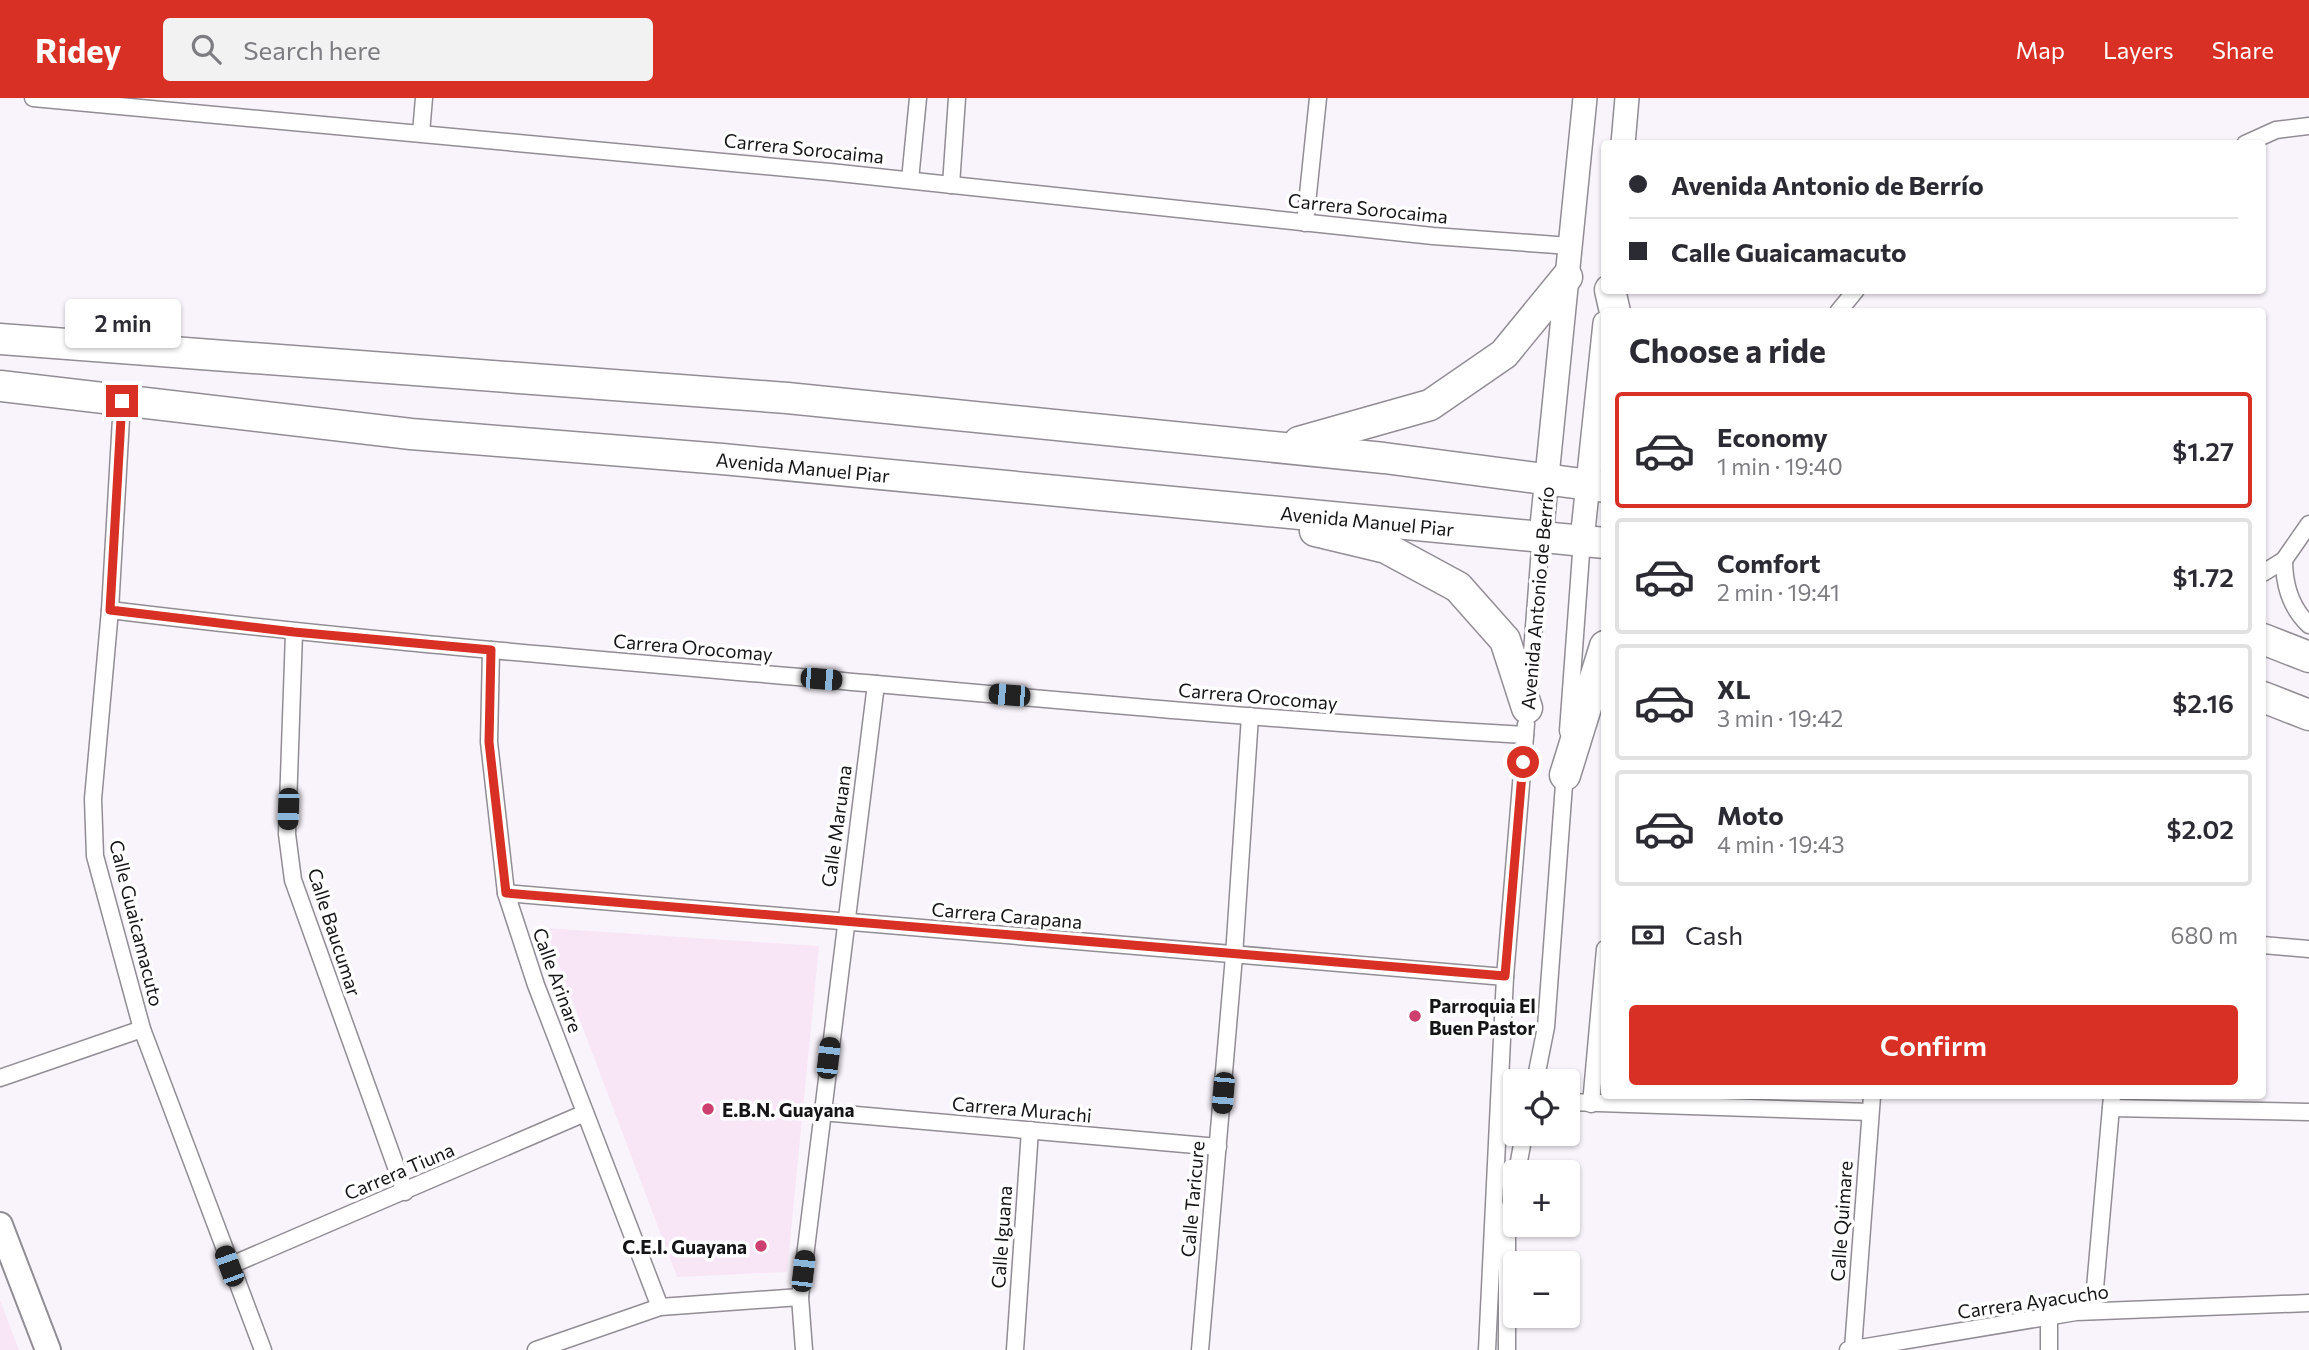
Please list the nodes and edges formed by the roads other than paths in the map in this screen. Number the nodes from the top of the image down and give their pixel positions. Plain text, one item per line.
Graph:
1 (35, 98) edge
2 (228, 98) edge
3 (424, 98) edge
4 (918, 98) edge
5 (957, 98) edge
6 (1318, 98) edge
7 (1586, 98) edge
8 (1627, 98) edge
9 (226, 116) junction
10 (2309, 126) edge
11 (421, 133) junction
12 (1623, 140) edge
13 (2254, 140) edge
14 (910, 180) junction
15 (951, 185) junction
16 (1306, 223) junction
17 (1570, 246) junction
18 (1567, 277) junction
19 (1853, 294) edge
20 (1841, 308) edge
21 (0, 339) edge
22 (0, 386) edge
23 (1601, 395) edge
24 (122, 401) junction
25 (1276, 447) junction
26 (1546, 480) junction
27 (1596, 486) edge
28 (1234, 508) junction
29 (2309, 524) edge
30 (1541, 537) junction
31 (1593, 542) edge
32 (2284, 560) junction
33 (2266, 571) edge
34 (110, 610) junction
35 (2309, 625) edge
36 (294, 632) junction
37 (2266, 640) edge
38 (491, 650) junction
39 (2309, 657) edge
40 (1601, 659) edge
41 (876, 684) junction
42 (2266, 698) edge
43 (2309, 715) edge
44 (1250, 716) junction
45 (1526, 721) junction
46 (1565, 775) junction
47 (506, 893) junction
48 (844, 922) junction
49 (2266, 945) edge
50 (2309, 949) edge
51 (1234, 956) junction
52 (1505, 976) junction
53 (1601, 993) edge
54 (142, 1029) junction
55 (1507, 1069) edge
56 (1537, 1069) edge
57 (0, 1078) edge
58 (1872, 1099) edge
59 (2111, 1102) edge
60 (1580, 1103) edge
61 (1591, 1104) junction
62 (822, 1112) junction
63 (1870, 1112) junction
64 (2309, 1112) edge
65 (585, 1113) junction
66 (1030, 1130) junction
67 (1504, 1146) edge
68 (1218, 1147) junction
69 (405, 1192) junction
70 (0, 1225) edge
71 (1507, 1237) edge
72 (229, 1266) junction
73 (800, 1297) junction
74 (2309, 1303) edge
75 (660, 1307) junction
76 (2093, 1311) junction
77 (2049, 1316) junction
78 (1014, 1348) edge
79 (48, 1350) edge
80 (263, 1350) edge
81 (536, 1350) edge
82 (804, 1350) edge
83 (1200, 1350) edge
84 (1487, 1350) edge
85 (1507, 1350) edge
86 (1851, 1350) edge
87 (2049, 1350) edge

1 - 9 street, Carrera Sorocaima
2 - 9 street
3 - 11 street
4 - 14 street
5 - 15 street
6 - 16 street
7 - 17 street, Avenida Antonio de Berrío
8 - 12 street
9 - 11 street, Carrera Sorocaima
10 - 13 street
11 - 14 street, Carrera Sorocaima
14 - 15 street, Carrera Sorocaima
15 - 16 street, Carrera Sorocaima
16 - 17 street, Carrera Sorocaima
17 - 18 street, Avenida Antonio de Berrío
18 - 25 highway
18 - 26 street, Avenida Antonio de Berrío
19 - 20 street
21 - 25 highway
22 - 24 highway, Avenida Manuel Piar
23 - 27 street, Avenida Antonio de Berrío
24 - 28 highway, Avenida Manuel Piar
24 - 34 street, Calle Guaicamacuto
25 - 26 highway
26 - 27 highway
26 - 30 street, Avenida Antonio de Berrío
27 - 31 street, Avenida Antonio de Berrío
28 - 30 highway, Avenida Manuel Piar
28 - 45 highway
29 - 32 street
30 - 31 highway, Avenida Manuel Piar
30 - 45 street, Avenida Antonio de Berrío
31 - 46 street, Avenida Antonio de Berrío
32 - 33 street
32 - 35 street
34 - 36 street, Carrera Orocomay
34 - 54 street, Calle Guaicamacuto
36 - 38 street, Carrera Orocomay
36 - 69 street, Calle Baucumar
37 - 39 highway
38 - 41 street, Carrera Orocomay
38 - 47 street, Calle Arinare
40 - 46 highway
41 - 44 street, Carrera Orocomay
41 - 48 street, Calle Maruana
42 - 43 highway
44 - 45 street, Carrera Orocomay
44 - 51 street, Calle Taricure
45 - 52 street, Avenida Antonio de Berrío
46 - 56 street, Avenida Antonio de Berrío
47 - 48 street, Carrera Carapana
47 - 65 street, Calle Arinare
48 - 51 street, Carrera Carapana
48 - 62 street, Calle Maruana
49 - 50 street
51 - 52 street, Carrera Carapana
51 - 68 street, Calle Taricure
52 - 55 street, Avenida Antonio de Berrío
53 - 61 street
54 - 57 street
54 - 72 street, Calle Guaicamacuto
58 - 63 street, Calle Quimare
59 - 64 street
59 - 76 street
60 - 61 street
61 - 63 street
62 - 66 street, Carrera Murachi
62 - 73 street, Calle Maruana
63 - 86 street, Calle Quimare
65 - 69 street, Carrera Tiuna
65 - 75 street, Calle Arinare
66 - 68 street, Carrera Murachi
66 - 78 street, Calle Iguana
67 - 84 street, Avenida Antonio de Berrío
68 - 83 street, Calle Taricure
69 - 72 street, Carrera Tiuna
70 - 79 main road
71 - 85 street
72 - 80 street, Calle Guaicamacuto
73 - 75 street
73 - 82 street, Calle Maruana
74 - 76 street, Carrera Ayacucho
75 - 81 street
76 - 77 street, Carrera Ayacucho
77 - 86 street, Carrera Ayacucho
77 - 87 street

